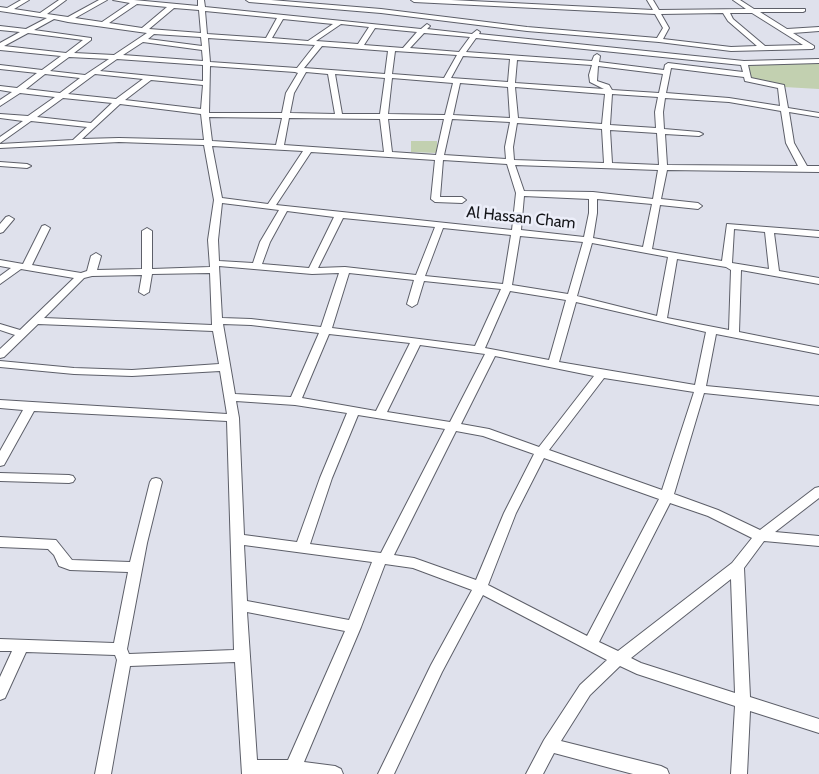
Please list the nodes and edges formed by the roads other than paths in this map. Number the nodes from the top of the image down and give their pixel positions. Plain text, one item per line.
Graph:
1 (26, 0) edge
2 (63, 0) edge
3 (104, 0) edge
4 (116, 0) edge
5 (201, 0) edge
6 (249, 0) edge
7 (414, 0) edge
8 (650, 0) edge
9 (736, 0) edge
10 (136, 2) junction
11 (464, 2) edge
12 (502, 3) edge
13 (173, 6) junction
14 (203, 8) junction
15 (0, 9) edge
16 (9, 10) junction
17 (803, 10) dead end
18 (656, 12) junction
19 (726, 12) junction
20 (752, 12) junction
21 (0, 14) edge
22 (41, 14) junction
23 (281, 16) junction
24 (53, 17) junction
25 (436, 19) junction
26 (68, 20) junction
27 (455, 21) junction
28 (340, 22) junction
29 (481, 24) junction
30 (102, 25) junction
31 (374, 25) junction
32 (0, 28) edge
33 (819, 29) edge
34 (423, 30) junction
35 (143, 31) junction
36 (785, 31) junction
37 (28, 32) junction
38 (153, 32) junction
39 (474, 36) junction
40 (599, 36) junction
41 (205, 37) junction
42 (143, 40) junction
43 (268, 40) junction
44 (659, 40) junction
45 (309, 43) junction
46 (320, 44) junction
47 (360, 46) junction
48 (0, 47) edge
49 (205, 48) junction
50 (392, 48) junction
51 (598, 48) junction
52 (763, 48) junction
53 (405, 49) junction
54 (816, 49) edge
55 (461, 54) junction
56 (67, 55) junction
57 (669, 56) junction
58 (116, 57) junction
59 (514, 58) junction
60 (819, 62) edge
61 (744, 63) junction
62 (207, 64) junction
63 (596, 64) junction
64 (0, 67) edge
65 (667, 69) junction
66 (301, 71) junction
67 (46, 72) junction
68 (331, 73) junction
69 (89, 74) junction
70 (747, 75) junction
71 (389, 77) junction
72 (148, 79) junction
73 (446, 81) junction
74 (457, 81) junction
75 (206, 83) junction
76 (511, 85) junction
77 (0, 88) edge
78 (21, 90) junction
79 (609, 91) junction
80 (61, 95) junction
81 (663, 95) junction
82 (119, 101) junction
83 (0, 104) edge
84 (784, 110) junction
85 (205, 114) junction
86 (819, 114) edge
87 (0, 116) edge
88 (384, 116) junction
89 (285, 117) junction
90 (339, 117) junction
91 (449, 117) junction
92 (30, 119) junction
93 (514, 120) junction
94 (92, 125) junction
95 (606, 126) junction
96 (660, 131) junction
97 (699, 134) dead end
98 (0, 141) edge
99 (76, 141) junction
100 (208, 143) junction
101 (0, 146) edge
102 (280, 147) junction
103 (309, 149) junction
104 (388, 153) junction
105 (441, 158) junction
106 (510, 162) junction
107 (0, 164) edge
108 (608, 165) junction
109 (27, 166) dead end
110 (663, 167) junction
111 (804, 169) junction
112 (819, 169) edge
113 (520, 193) junction
114 (593, 195) junction
115 (218, 200) junction
116 (462, 200) dead end
117 (656, 201) junction
118 (271, 206) junction
119 (698, 206) dead end
120 (284, 208) junction
121 (340, 215) junction
122 (9, 219) dead end
123 (440, 225) junction
124 (45, 228) dead end
125 (0, 230) edge
126 (769, 230) junction
127 (147, 231) dead end
128 (516, 233) junction
129 (819, 234) edge
130 (588, 240) junction
131 (647, 250) junction
132 (673, 254) junction
133 (96, 256) dead end
134 (0, 263) edge
135 (727, 264) junction
136 (213, 266) junction
137 (257, 266) junction
138 (23, 267) junction
139 (345, 270) junction
140 (312, 271) junction
141 (147, 272) junction
142 (774, 273) junction
143 (86, 275) junction
144 (420, 278) junction
145 (0, 281) edge
146 (819, 281) edge
147 (507, 287) junction
148 (144, 292) dead end
149 (570, 298) junction
150 (412, 304) dead end
151 (661, 320) junction
152 (37, 321) junction
153 (217, 324) junction
154 (0, 328) edge
155 (711, 330) junction
156 (325, 332) junction
157 (23, 334) junction
158 (734, 335) junction
159 (417, 341) junction
160 (485, 351) junction
161 (819, 351) edge
162 (0, 355) edge
163 (0, 364) edge
164 (553, 364) junction
165 (226, 367) junction
166 (601, 374) junction
167 (700, 389) junction
168 (230, 397) junction
169 (295, 401) junction
170 (819, 401) edge
171 (0, 404) edge
172 (30, 408) junction
173 (354, 410) junction
174 (380, 415) junction
175 (233, 418) junction
176 (454, 426) junction
177 (541, 452) junction
178 (0, 462) edge
179 (0, 477) edge
180 (69, 479) dead end
181 (156, 482) dead end
182 (819, 491) edge
183 (667, 496) junction
184 (761, 536) junction
185 (238, 539) junction
186 (819, 541) edge
187 (0, 542) edge
188 (302, 546) junction
189 (382, 559) junction
190 (135, 567) junction
191 (737, 567) junction
192 (480, 587) junction
193 (241, 605) junction
194 (354, 627) junction
195 (592, 643) junction
196 (0, 645) edge
197 (22, 645) junction
198 (122, 654) junction
199 (242, 656) junction
200 (618, 659) junction
201 (0, 693) edge
202 (743, 702) junction
203 (819, 726) edge
204 (550, 744) junction
205 (293, 768) junction
206 (249, 770) edge
207 (103, 774) edge
208 (335, 774) edge
209 (386, 774) edge
210 (534, 774) edge
211 (660, 774) edge
212 (739, 774) edge

1 - 16 street
2 - 22 street
3 - 26 street
4 - 10 street
5 - 14 street
6 - 25 street
7 - 11 street
8 - 18 street
9 - 20 street
10 - 13 street
10 - 30 street
11 - 12 street
11 - 27 street
12 - 18 street
13 - 14 street
13 - 35 street
14 - 23 street
14 - 41 street
15 - 16 street
16 - 21 street
16 - 22 street
17 - 20 street
18 - 19 street
18 - 44 street
19 - 20 street
19 - 52 street
20 - 36 street
22 - 24 street
23 - 28 street
23 - 43 street
24 - 26 street
24 - 37 street
25 - 27 street
25 - 34 street
26 - 30 street
27 - 29 street
28 - 31 street
28 - 45 street
29 - 39 street
29 - 40 street
30 - 35 street
31 - 34 street
31 - 47 street
32 - 37 street
33 - 36 street
34 - 39 street
34 - 53 street
35 - 38 street
36 - 54 street
37 - 48 street
37 - 56 street
38 - 41 street
38 - 42 street
39 - 51 street
39 - 55 street
40 - 44 street
40 - 51 street
41 - 43 street
41 - 49 street
42 - 49 street
42 - 58 street
43 - 45 street
44 - 52 street
45 - 46 street
46 - 47 street
46 - 66 street
47 - 50 street
48 - 56 street
49 - 62 street
50 - 53 street
50 - 71 street
51 - 57 street
51 - 63 street
52 - 54 street
53 - 55 street
55 - 59 street
55 - 73 street
56 - 58 street
56 - 67 street
57 - 61 street
57 - 65 street
58 - 62 street
58 - 69 street
59 - 63 street
59 - 76 street
60 - 61 street
61 - 70 street
62 - 66 street
62 - 75 street
63 - 65 street
63 - 79 street
64 - 67 street
65 - 70 street
65 - 81 street
66 - 68 street
66 - 89 street
67 - 69 street
67 - 78 street
68 - 71 street
68 - 90 street
69 - 72 street
69 - 80 street
70 - 84 street
71 - 73 street
71 - 88 street
72 - 75 street
72 - 82 street
73 - 74 street
74 - 76 street
74 - 91 street
75 - 85 street
76 - 79 street
76 - 93 street
77 - 78 street
78 - 80 street
78 - 83 street
79 - 81 street
79 - 95 street
80 - 82 street
80 - 92 street
81 - 84 street
81 - 96 street
82 - 85 street
82 - 94 street
84 - 86 street
84 - 111 street
85 - 89 street
85 - 100 street
87 - 92 street
88 - 90 street
88 - 91 street
88 - 104 street
89 - 90 street
89 - 102 street
91 - 93 street
91 - 105 street
92 - 94 street
92 - 98 street
93 - 95 street
93 - 106 street
94 - 99 street
95 - 96 street
95 - 108 street
96 - 97 street
96 - 110 street
99 - 100 street
99 - 101 street
100 - 102 street
100 - 115 street
102 - 103 street
103 - 104 street
103 - 118 street
104 - 105 street
105 - 106 street
105 - 116 street
106 - 108 street
106 - 113 street
107 - 109 street
108 - 110 street
110 - 111 street
110 - 117 street
111 - 112 street
113 - 114 street
113 - 128 street
114 - 117 street
114 - 130 street
115 - 118 street, Al Hassan Cham
115 - 136 street
117 - 119 street
117 - 131 street
118 - 120 street, Al Hassan Cham
120 - 121 street, Al Hassan Cham
120 - 137 street
121 - 123 street, Al Hassan Cham
121 - 140 street
122 - 125 street
123 - 128 street, Al Hassan Cham
123 - 144 street
124 - 138 street
126 - 129 street
126 - 135 street
126 - 142 street
127 - 141 street
128 - 130 street, Al Hassan Cham
128 - 147 street
130 - 131 street, Al Hassan Cham
130 - 149 street
131 - 132 street, Al Hassan Cham
132 - 135 street, Al Hassan Cham
132 - 151 street
133 - 143 street
134 - 138 street
135 - 142 street, Al Hassan Cham
135 - 158 street
136 - 137 street
136 - 141 street
136 - 153 street
137 - 140 street
138 - 143 street
138 - 145 street
139 - 140 street
139 - 144 street
139 - 156 street
141 - 143 street
141 - 148 street
142 - 146 street, Al Hassan Cham
143 - 152 street
144 - 147 street
144 - 150 street
147 - 149 street
147 - 160 street
149 - 151 street
149 - 164 street
151 - 155 street
152 - 153 street
152 - 157 street
153 - 156 street
153 - 165 street
154 - 157 street
155 - 158 street
155 - 167 street
156 - 159 street
156 - 169 street
157 - 162 street
158 - 161 street
159 - 160 street
159 - 174 street
160 - 164 street
160 - 176 street
163 - 165 street
164 - 166 street
165 - 168 street
166 - 167 street
166 - 177 street
167 - 170 street
167 - 183 street
168 - 169 street
168 - 175 street
169 - 173 street
171 - 172 street
172 - 175 street
172 - 178 street
173 - 174 street
173 - 188 street
174 - 176 street
175 - 185 street
176 - 177 street
176 - 189 street
177 - 183 street
177 - 192 street
179 - 180 street
181 - 190 street
182 - 184 street
183 - 184 street
183 - 195 street
184 - 186 street
184 - 191 street
185 - 188 street
185 - 193 street
187 - 190 street
188 - 189 street
189 - 192 street
189 - 194 street
190 - 198 street
191 - 200 street
191 - 202 street
192 - 195 street
192 - 209 street
193 - 194 street
193 - 199 street
194 - 205 street
195 - 200 street
196 - 197 street
197 - 198 street
197 - 201 street
198 - 199 street
198 - 207 street
199 - 206 street
200 - 202 street
200 - 204 street
202 - 203 street
202 - 212 street
204 - 210 street
204 - 211 street
205 - 206 street
205 - 208 street

